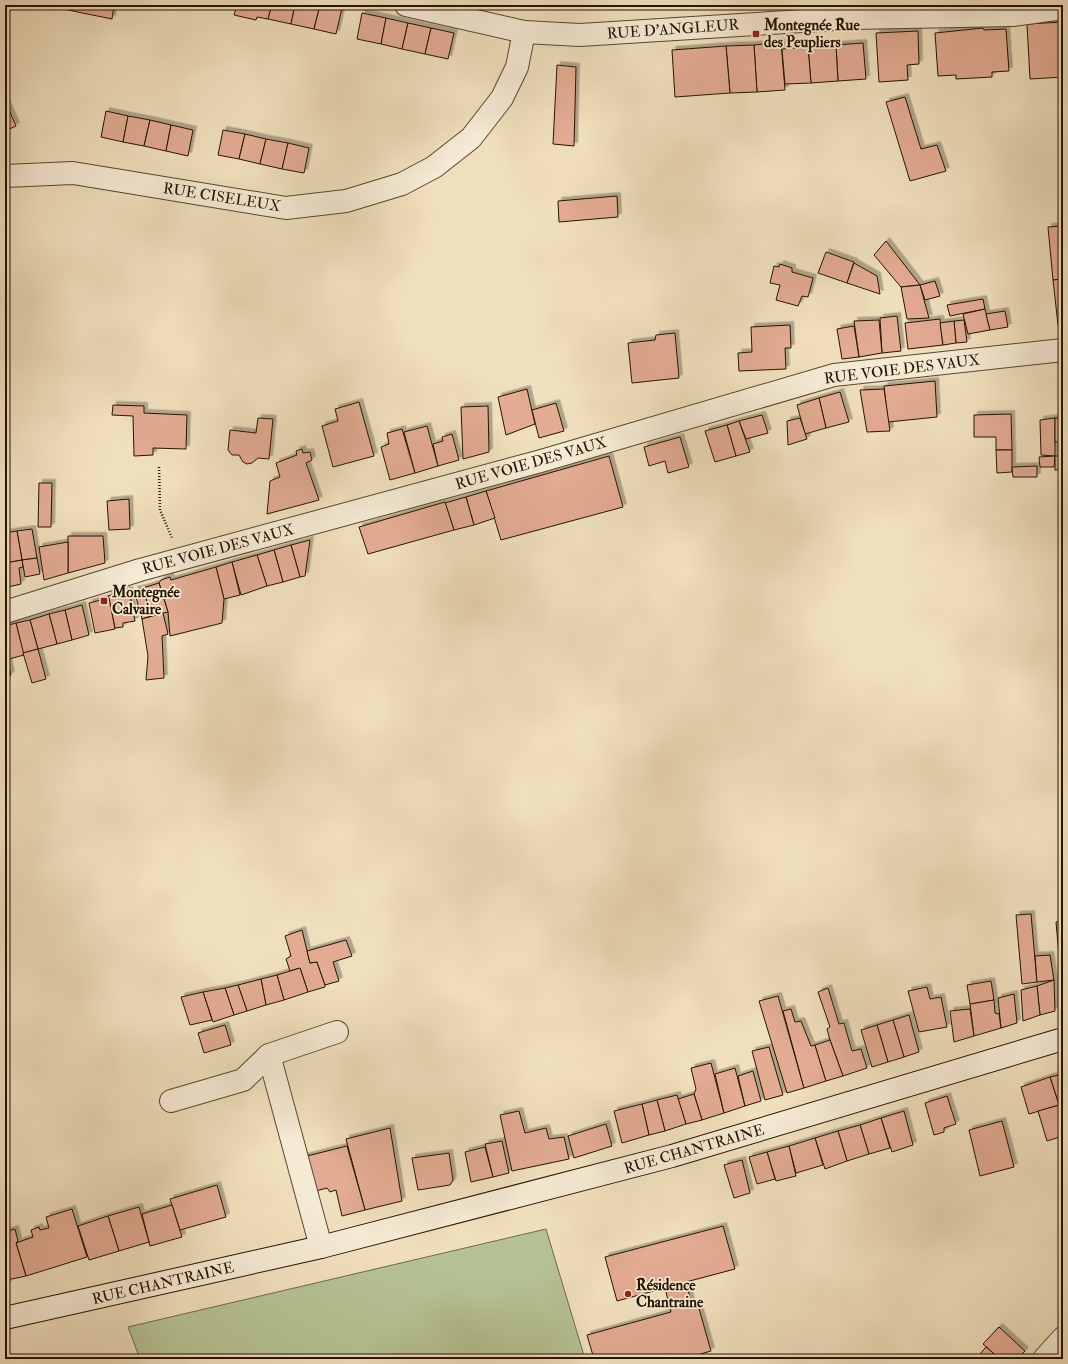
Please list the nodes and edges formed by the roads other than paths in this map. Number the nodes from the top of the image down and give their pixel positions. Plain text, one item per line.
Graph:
1 (406, 5) edge
2 (1063, 8) edge
3 (847, 11) edge
4 (524, 32) junction
5 (5, 176) edge
6 (1063, 350) edge
7 (5, 612) edge
8 (337, 1032) dead end
9 (1063, 1039) edge
10 (269, 1056) junction
11 (171, 1101) dead end
12 (321, 1247) junction
13 (5, 1318) edge
14 (1063, 1338) edge
15 (1044, 1359) edge

1 - 4 street, RUE D'ANGLEUR
2 - 3 street, RUE D'ANGLEUR
3 - 4 street, RUE D'ANGLEUR
4 - 5 street, RUE CISELEUX
6 - 7 street, RUE VOIE DES VAUX
8 - 10 street
9 - 12 street, RUE CHANTRAINE
10 - 11 street
10 - 12 street
12 - 13 street, RUE CHANTRAINE
14 - 15 street

